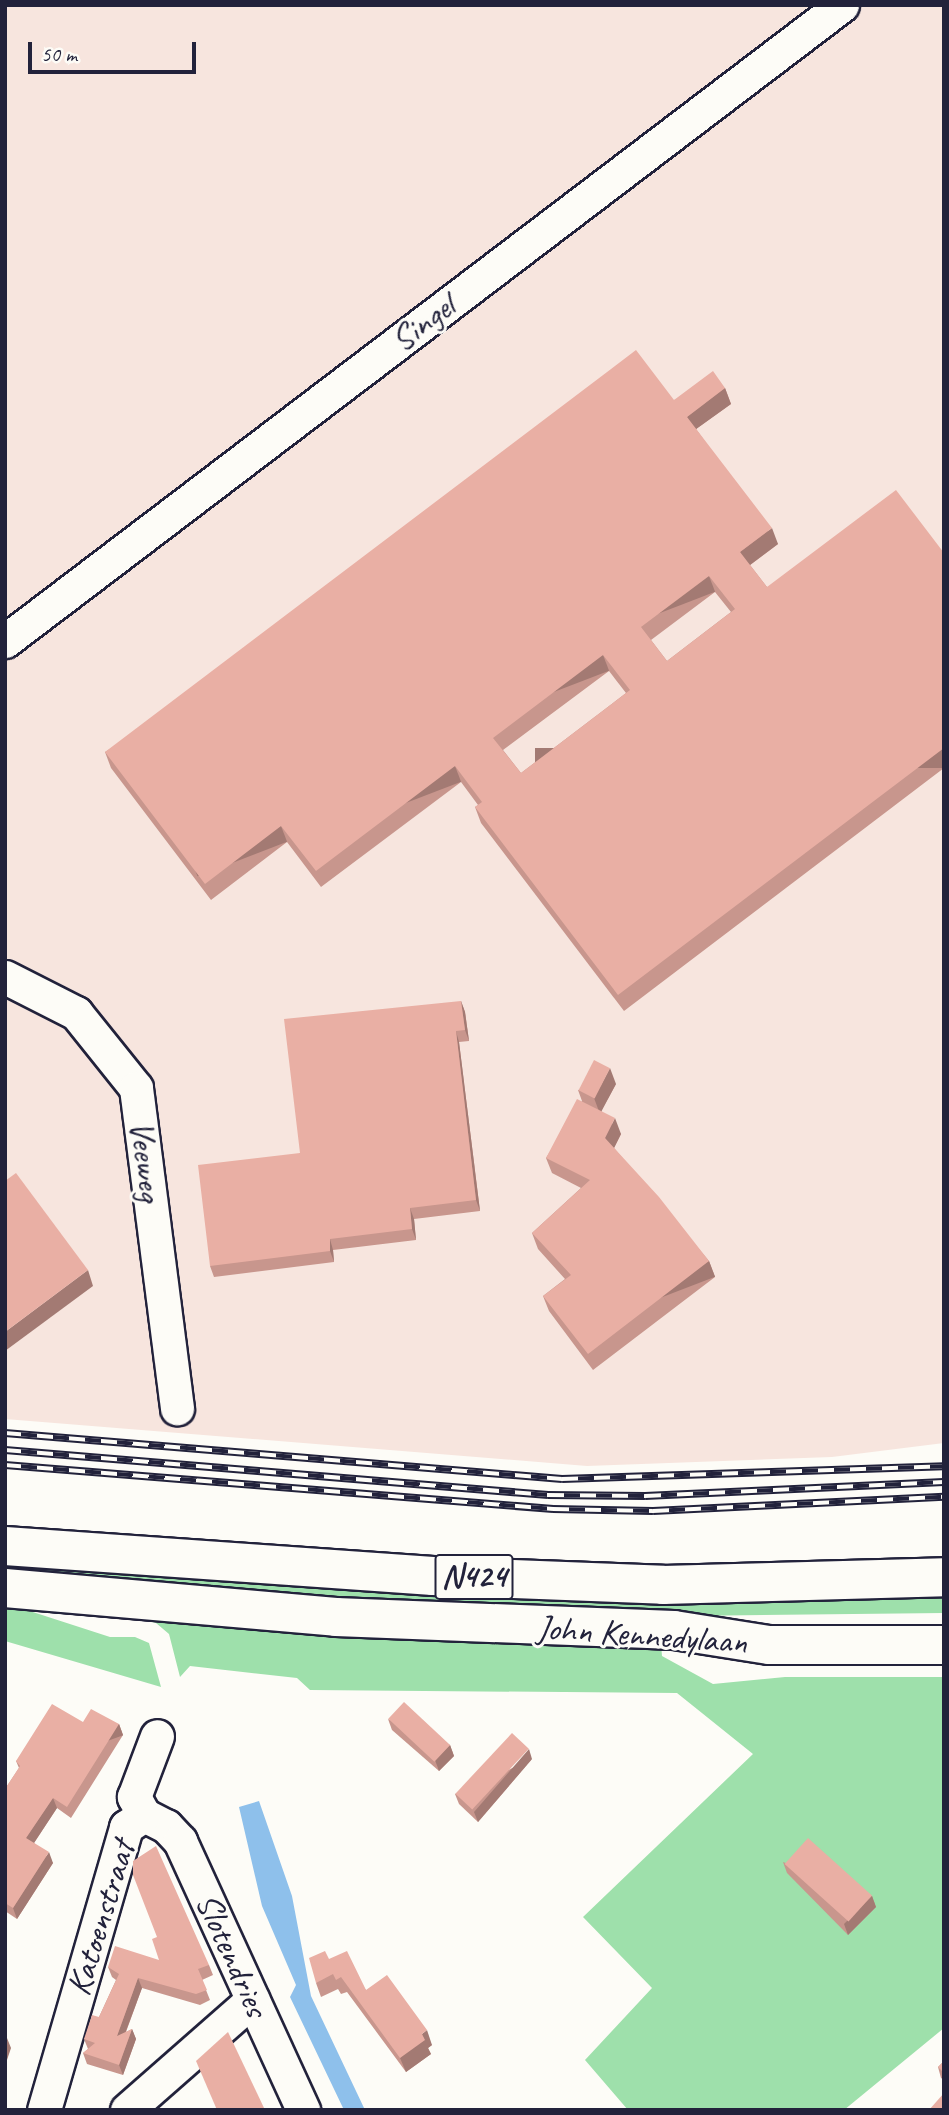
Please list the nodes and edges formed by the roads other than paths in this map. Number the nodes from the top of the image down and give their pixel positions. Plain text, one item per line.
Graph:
1 (842, 5) edge
2 (5, 641) edge
3 (5, 977) edge
4 (177, 1408) dead end
5 (5, 1546) edge
6 (944, 1577) edge
7 (5, 1588) edge
8 (944, 1645) edge
9 (157, 1736) dead end
10 (144, 1815) junction
11 (252, 2000) junction
12 (44, 2110) edge
13 (127, 2110) edge
14 (303, 2110) edge

1 - 2 street, Singel
3 - 4 street, Veeweg
5 - 6 highway, John Kennedylaan / N424
7 - 8 highway, John Kennedylaan / N424
9 - 10 street, Katoenstraat
10 - 11 street, Slotendries
10 - 12 street, Katoenstraat
11 - 13 street
11 - 14 street, Slotendries

